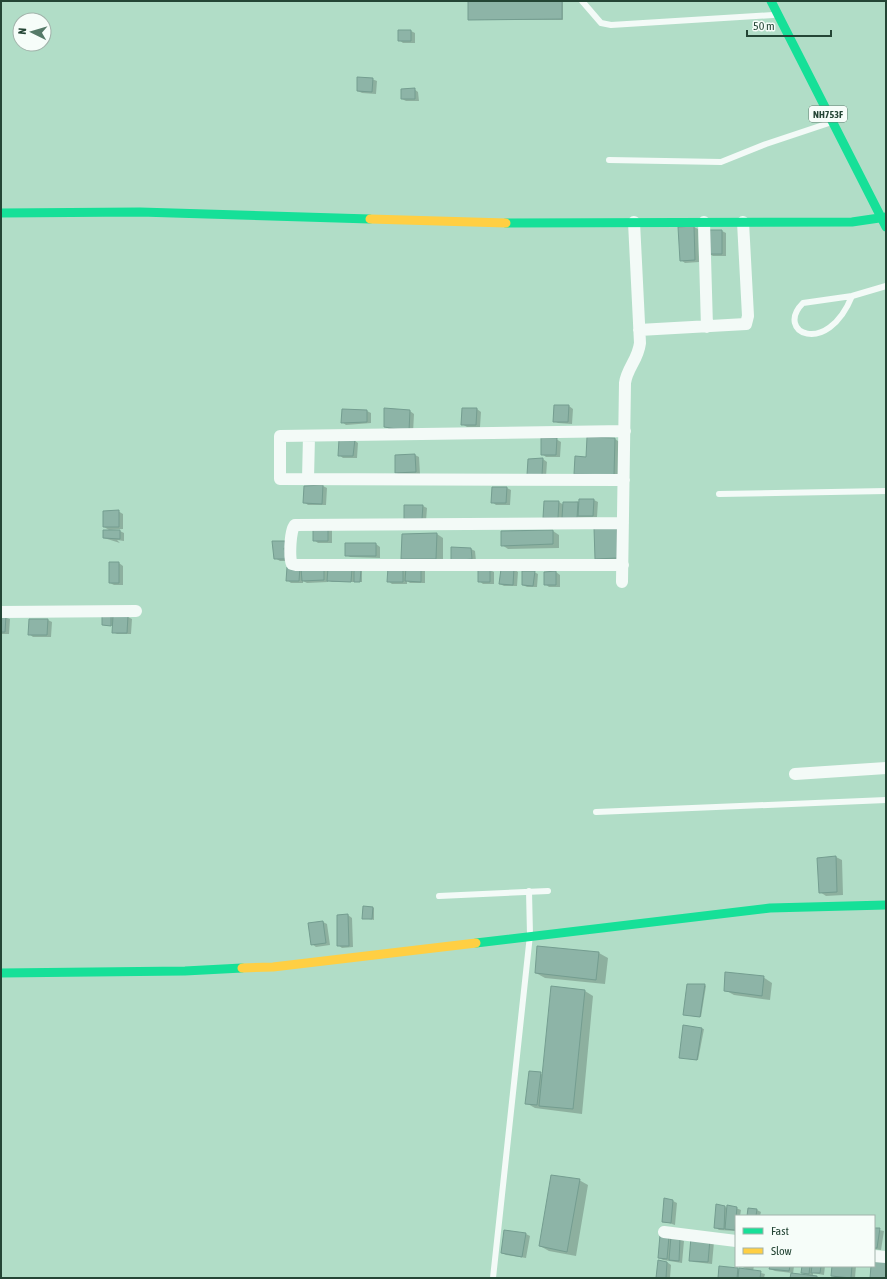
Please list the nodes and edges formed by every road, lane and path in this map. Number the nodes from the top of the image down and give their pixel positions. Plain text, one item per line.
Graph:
1 (582, 1) edge
2 (771, 1) edge
3 (778, 15) junction
4 (832, 122) junction
5 (609, 160) dead end
6 (1, 213) edge
7 (885, 221) edge
8 (634, 222) junction
9 (704, 222) junction
10 (743, 222) junction
11 (886, 286) edge
12 (852, 296) junction
13 (707, 327) junction
14 (639, 330) junction
15 (625, 431) junction
16 (309, 436) junction
17 (308, 479) junction
18 (624, 480) junction
19 (886, 491) edge
20 (719, 494) dead end
21 (623, 523) junction
22 (623, 565) junction
23 (622, 582) dead end
24 (136, 611) dead end
25 (1, 612) edge
26 (886, 768) edge
27 (795, 774) dead end
28 (886, 800) edge
29 (596, 812) dead end
30 (548, 890) dead end
31 (529, 892) junction
32 (439, 896) dead end
33 (886, 905) edge
34 (530, 935) junction
35 (1, 973) edge
36 (664, 1232) dead end
37 (735, 1240) edge
38 (875, 1256) edge
39 (886, 1257) edge
40 (492, 1278) edge

1 - 3 lane
2 - 3 main road, NH753F
3 - 4 main road, NH753F
4 - 5 lane
4 - 7 main road, NH753F
6 - 8 main road
7 - 10 main road
8 - 9 main road
8 - 14 street
9 - 10 main road
9 - 13 street
10 - 13 street
11 - 12 lane
12 - 12 lane
13 - 14 street
14 - 15 street
15 - 16 street
15 - 18 street
16 - 17 street
16 - 17 street
17 - 18 street
18 - 21 street
19 - 20 lane
21 - 22 street
21 - 22 street
22 - 23 street
24 - 25 street
26 - 27 street
28 - 29 lane
30 - 31 lane
31 - 32 lane
31 - 34 lane
33 - 34 main road
34 - 35 main road
34 - 40 lane
36 - 37 street
38 - 39 street

